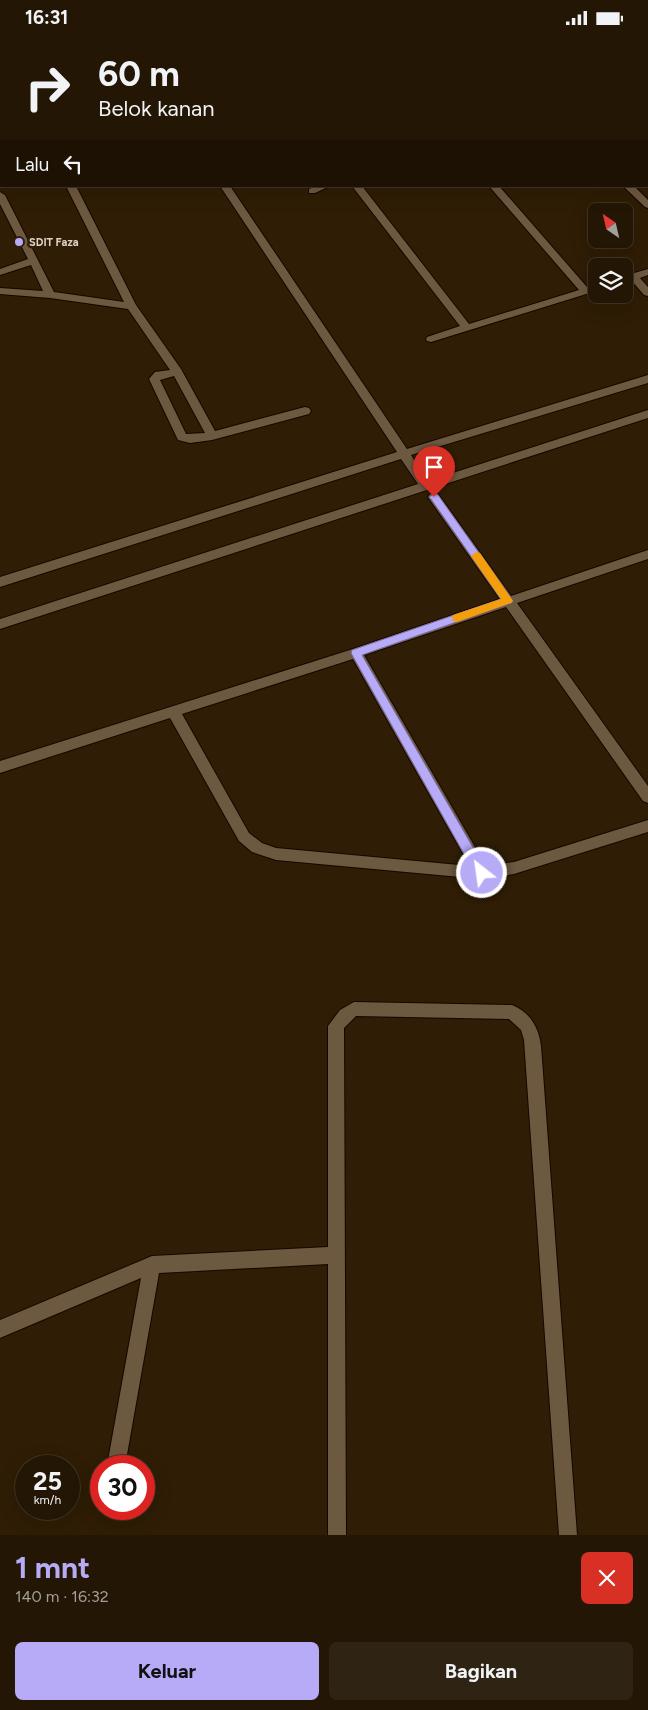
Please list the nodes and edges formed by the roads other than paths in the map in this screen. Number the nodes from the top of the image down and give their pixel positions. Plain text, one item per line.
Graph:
1 (71, 187) edge
2 (226, 187) edge
3 (322, 187) edge
4 (357, 187) edge
5 (495, 187) edge
6 (629, 187) edge
7 (312, 191) dead end
8 (0, 195) edge
9 (648, 205) edge
10 (34, 260) junction
11 (0, 272) edge
12 (648, 272) edge
13 (633, 276) edge
14 (633, 282) edge
15 (588, 290) edge
16 (0, 291) edge
17 (585, 291) junction
18 (648, 293) edge
19 (50, 295) junction
20 (131, 306) junction
21 (468, 329) junction
22 (431, 339) dead end
23 (177, 372) junction
24 (648, 379) edge
25 (305, 411) dead end
26 (648, 413) edge
27 (212, 436) junction
28 (406, 453) junction
29 (425, 485) junction
30 (434, 497) dead end
31 (648, 554) edge
32 (0, 582) edge
33 (508, 601) junction
34 (0, 624) edge
35 (356, 653) junction
36 (172, 711) junction
37 (0, 767) edge
38 (648, 797) edge
39 (648, 826) edge
40 (482, 873) junction
41 (336, 1255) junction
42 (152, 1265) junction
43 (0, 1329) edge
44 (118, 1455) edge
45 (337, 1535) edge
46 (568, 1535) edge

1 - 20 street
2 - 28 street
3 - 7 street
4 - 21 street
5 - 17 street
6 - 9 street
8 - 10 street
10 - 11 street
10 - 19 street
12 - 13 street
14 - 18 street
15 - 17 street
16 - 19 street
17 - 21 street
19 - 20 street
20 - 23 street
21 - 22 street
23 - 27 street
23 - 27 street
24 - 28 street
25 - 27 street
26 - 29 street
28 - 29 street
28 - 32 street
29 - 34 street
30 - 33 street
31 - 33 street
33 - 35 street
33 - 38 street
35 - 36 street
35 - 40 street
36 - 37 street
36 - 40 street
39 - 40 street
41 - 42 street
41 - 45 street
41 - 46 street
42 - 43 street
42 - 44 street

